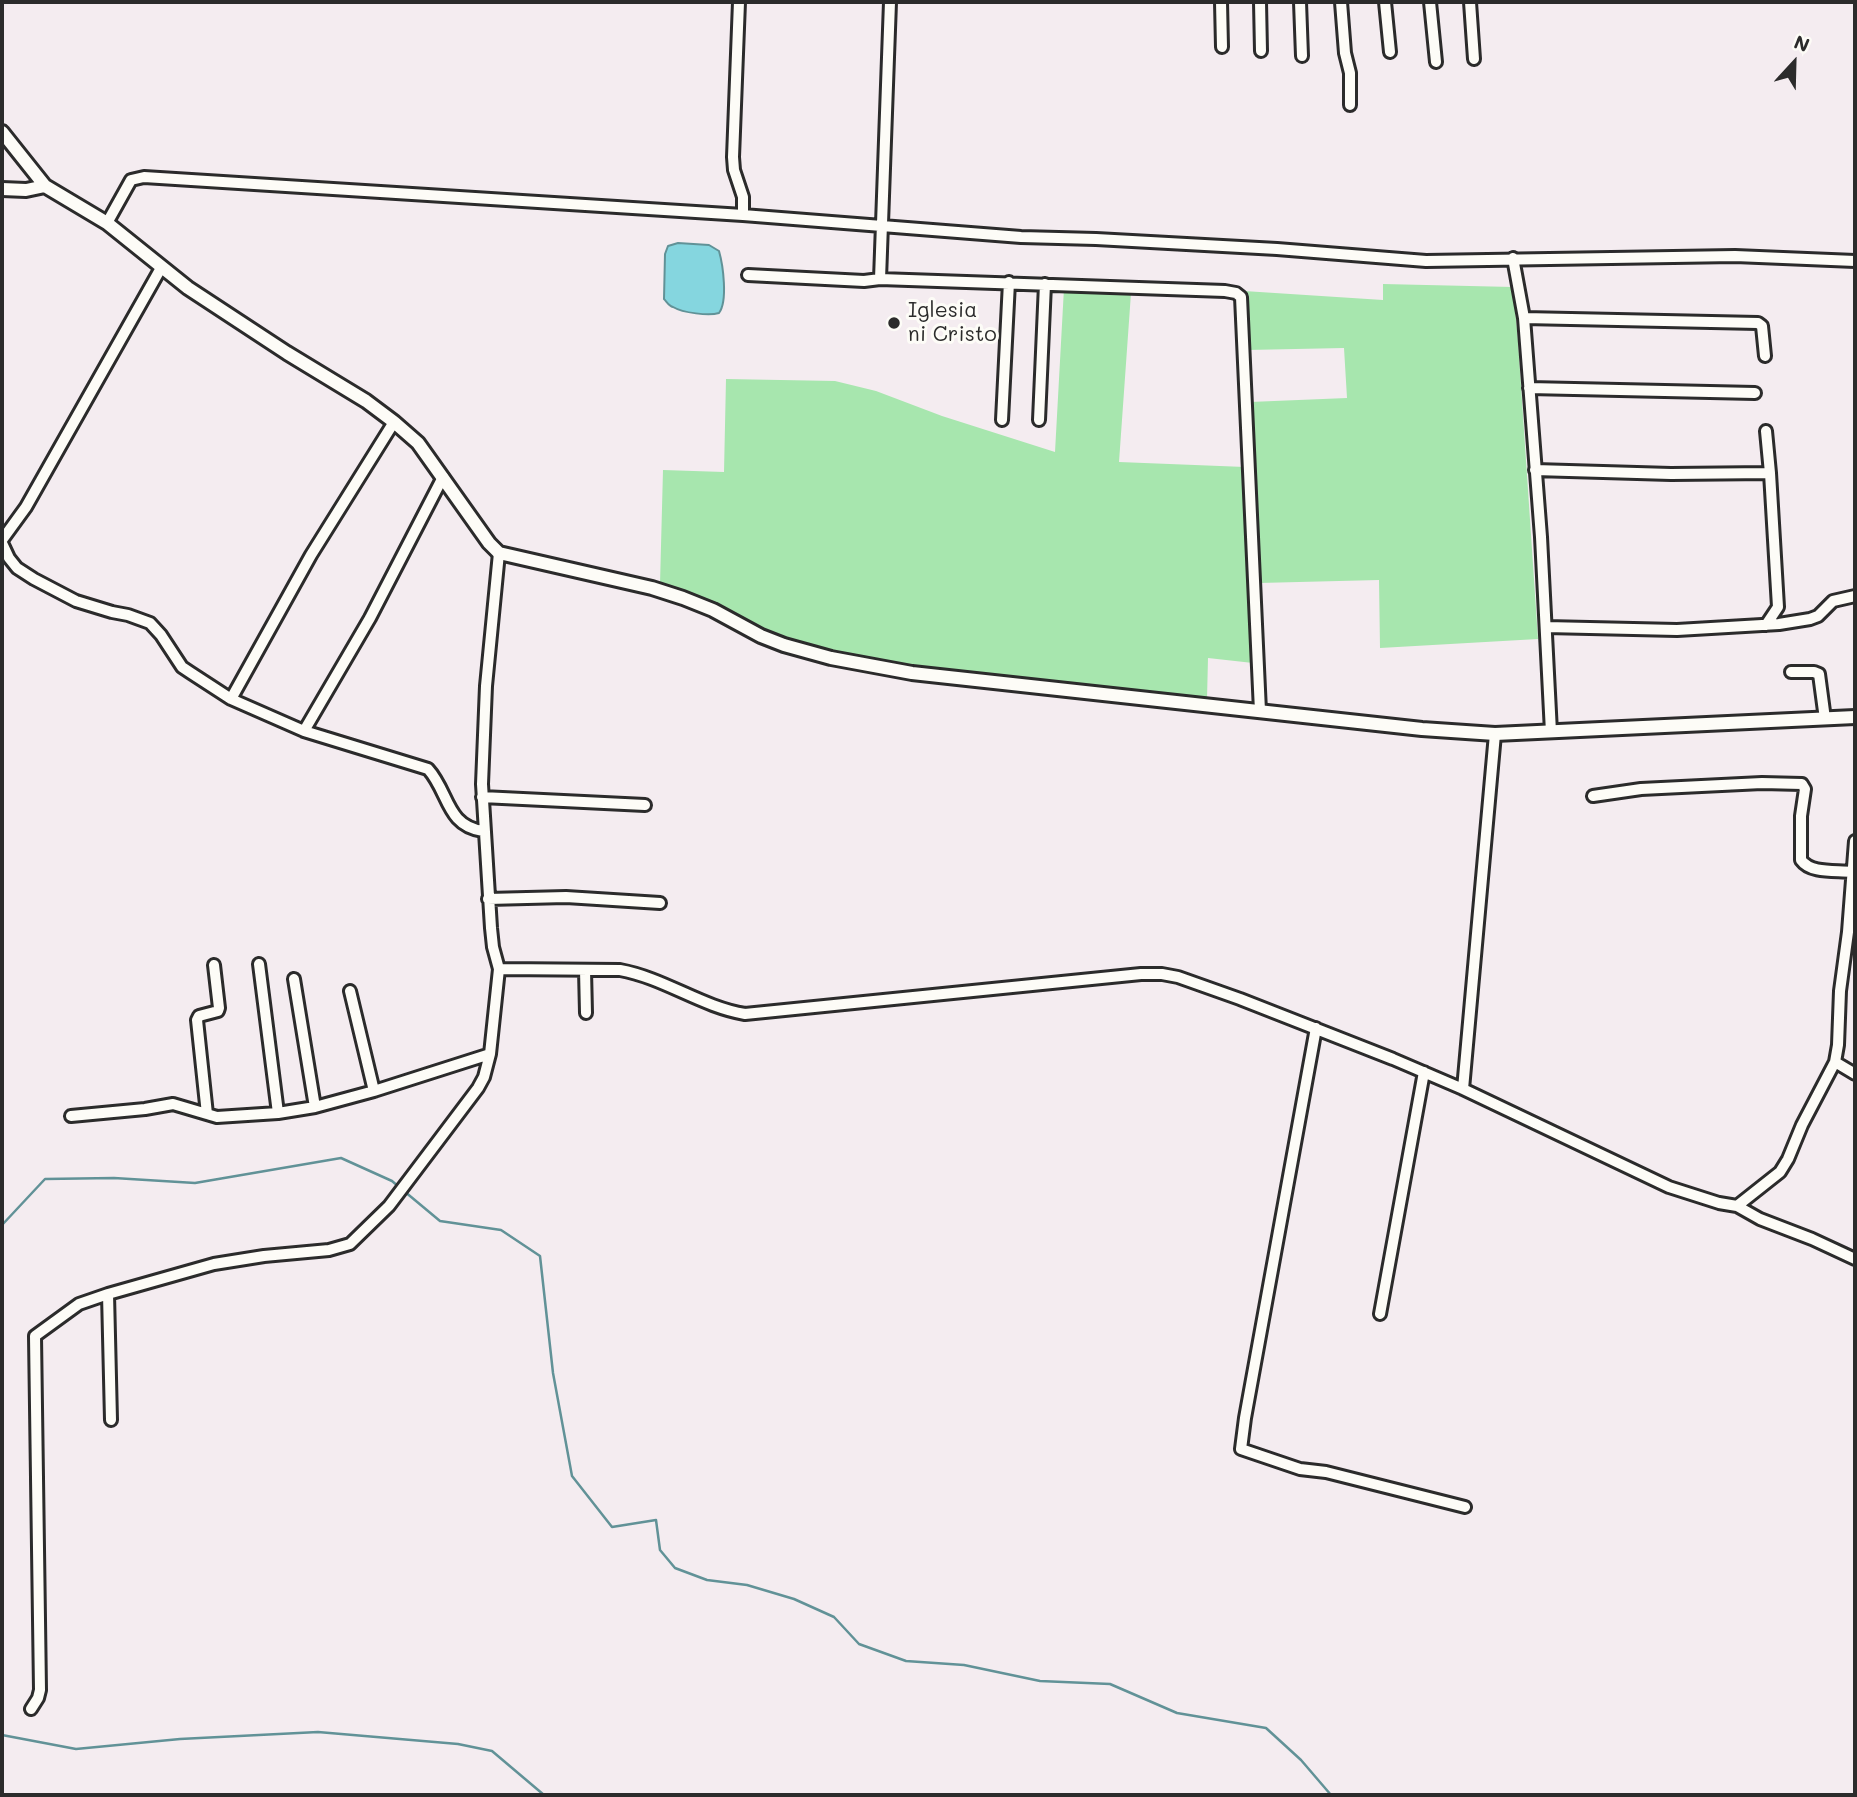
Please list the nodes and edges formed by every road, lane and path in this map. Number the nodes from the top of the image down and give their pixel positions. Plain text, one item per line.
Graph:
1 (739, 2) edge
2 (890, 2) edge
3 (1222, 2) edge
4 (1260, 2) edge
5 (1300, 2) edge
6 (1341, 2) edge
7 (1385, 2) edge
8 (1430, 2) edge
9 (1470, 2) edge
10 (1222, 47) dead end
11 (1261, 51) dead end
12 (1390, 52) dead end
13 (1302, 56) dead end
14 (1474, 59) dead end
15 (1436, 62) dead end
16 (1350, 105) dead end
17 (2, 132) edge
18 (45, 187) junction
19 (2, 189) edge
20 (743, 215) junction
21 (107, 223) junction
22 (881, 225) junction
23 (1513, 258) junction
24 (1855, 261) edge
25 (161, 268) junction
26 (747, 275) dead end
27 (880, 279) junction
28 (1009, 282) junction
29 (1045, 284) junction
30 (1524, 318) junction
31 (1765, 356) dead end
32 (1529, 388) junction
33 (1755, 393) dead end
34 (1002, 420) dead end
35 (1039, 420) dead end
36 (394, 422) junction
37 (1766, 431) dead end
38 (1535, 470) junction
39 (1770, 473) junction
40 (443, 477) junction
41 (2, 542) edge
42 (499, 553) junction
43 (1855, 596) edge
44 (1766, 625) junction
45 (1546, 627) junction
46 (1791, 672) dead end
47 (231, 699) junction
48 (1260, 711) junction
49 (1855, 717) edge
50 (1825, 719) junction
51 (304, 731) junction
52 (1551, 732) junction
53 (1495, 734) junction
54 (1593, 796) dead end
55 (482, 797) junction
56 (645, 805) dead end
57 (484, 831) junction
58 (1855, 841) edge
59 (1853, 869) edge
60 (488, 899) junction
61 (660, 903) dead end
62 (259, 964) dead end
63 (214, 965) dead end
64 (499, 969) junction
65 (585, 970) junction
66 (294, 979) dead end
67 (350, 991) dead end
68 (586, 1013) dead end
69 (1316, 1028) junction
70 (491, 1054) junction
71 (1835, 1062) junction
72 (1424, 1072) junction
73 (1855, 1074) edge
74 (1463, 1088) junction
75 (374, 1091) junction
76 (315, 1107) junction
77 (207, 1114) junction
78 (278, 1114) junction
79 (71, 1116) dead end
80 (1737, 1206) junction
81 (1855, 1259) edge
82 (108, 1294) junction
83 (1380, 1314) dead end
84 (111, 1420) dead end
85 (1465, 1507) dead end
86 (31, 1709) dead end

1 - 20 street
2 - 22 street
3 - 10 street
4 - 11 street
5 - 13 street
6 - 16 street
7 - 12 street
8 - 15 street
9 - 14 street
17 - 18 street
18 - 19 street
18 - 21 street
20 - 21 street
20 - 22 street
21 - 25 street
22 - 23 street
22 - 27 street
23 - 24 street
23 - 30 street
25 - 36 street
25 - 41 street
26 - 27 street
27 - 28 street
28 - 29 street
28 - 34 street
29 - 35 street
29 - 48 street
30 - 31 street
30 - 32 street
32 - 33 street
32 - 38 street
36 - 40 street
36 - 47 street
37 - 39 street
38 - 39 street
38 - 45 street
39 - 44 street
40 - 42 street
40 - 51 street
41 - 47 street
42 - 48 street
42 - 55 street
43 - 44 street
44 - 45 street
45 - 52 street
46 - 50 street
47 - 51 street
48 - 53 street
49 - 50 street
50 - 52 street
51 - 57 street
52 - 53 street
53 - 74 street
54 - 59 street
55 - 56 street
55 - 57 street
57 - 60 street
58 - 59 street
59 - 71 street
60 - 61 street
60 - 64 street
62 - 78 street
63 - 77 street
64 - 65 street
64 - 70 street
65 - 68 street
65 - 69 street
66 - 76 street
67 - 75 street
69 - 72 street
69 - 85 street
70 - 75 street
70 - 82 street
71 - 73 street
71 - 80 street
72 - 74 street
72 - 83 street
74 - 80 street
75 - 76 street
76 - 78 street
77 - 78 street
77 - 79 street
80 - 81 street
82 - 84 street
82 - 86 street

